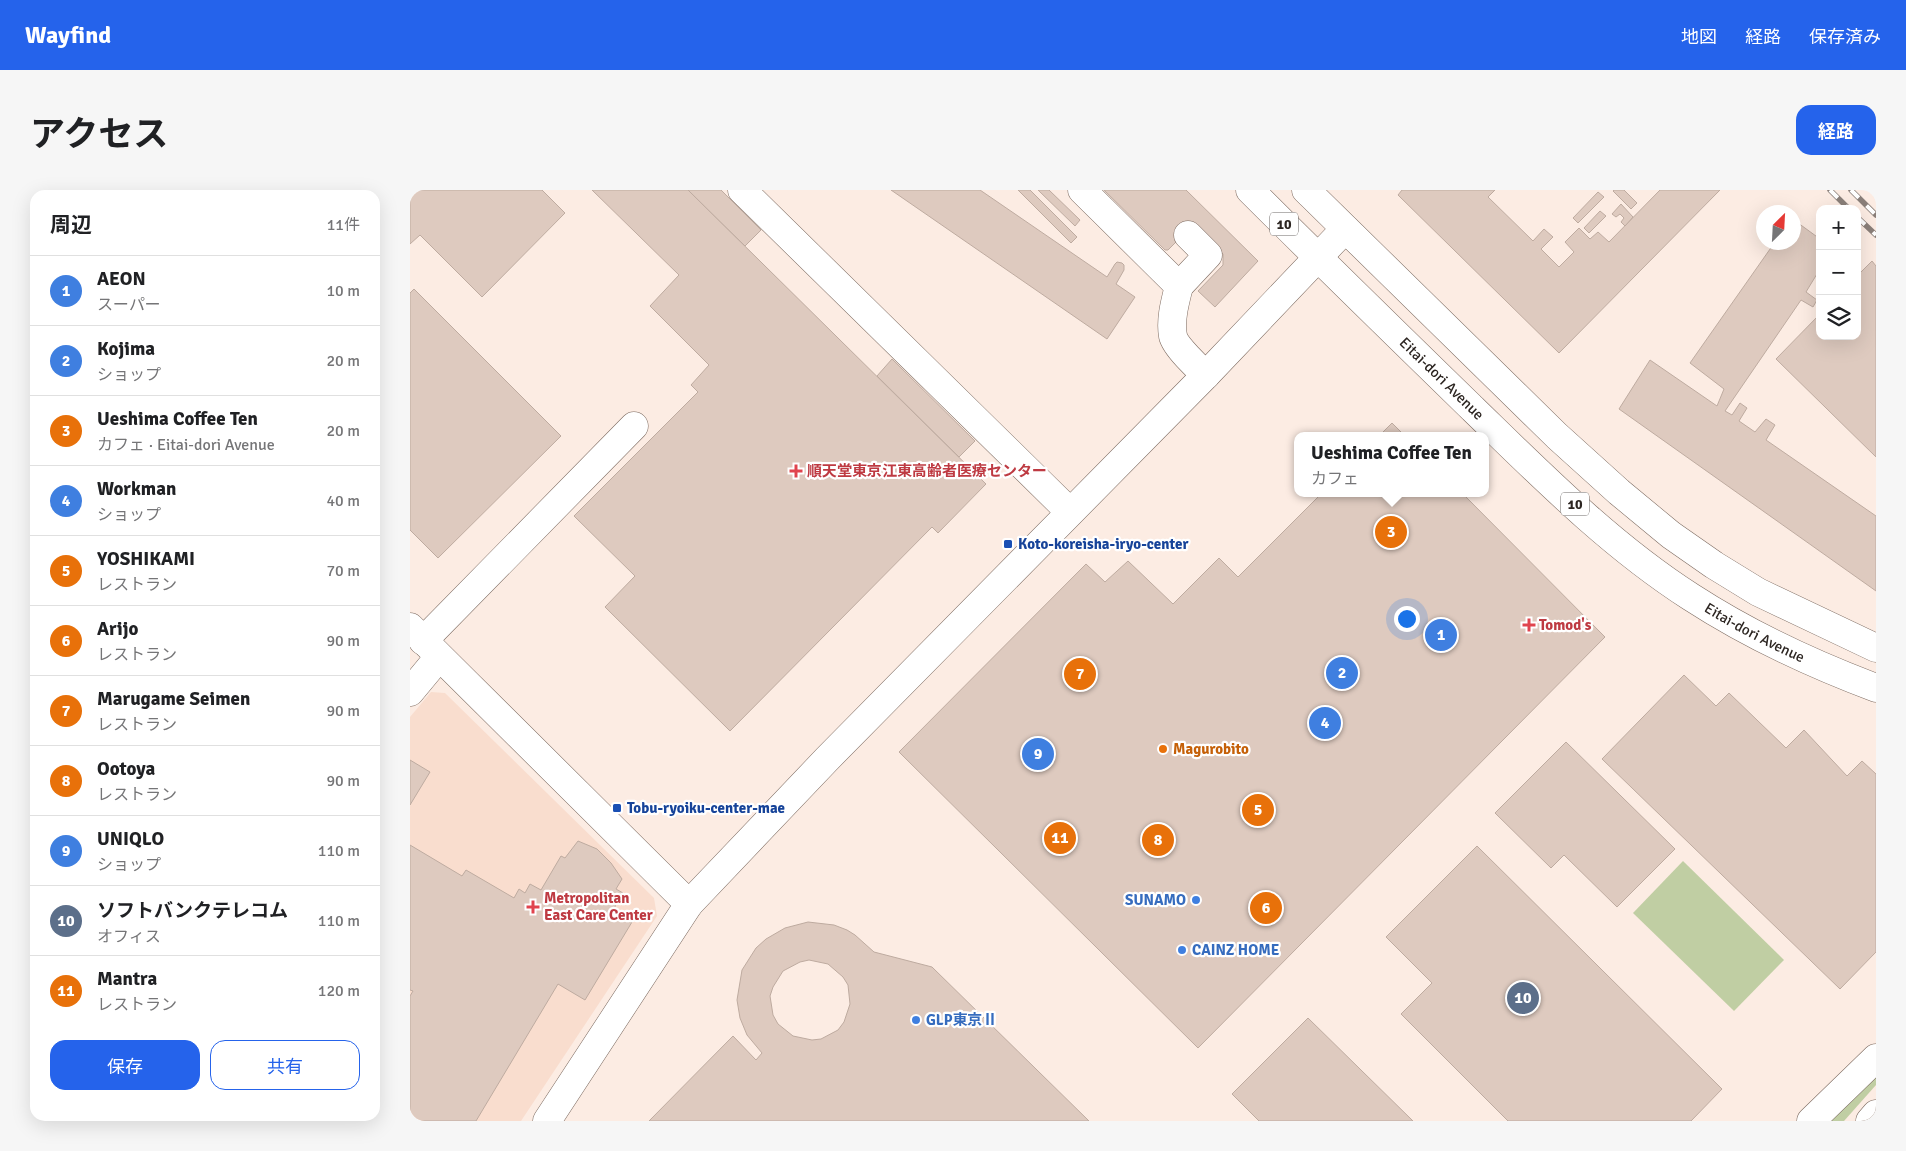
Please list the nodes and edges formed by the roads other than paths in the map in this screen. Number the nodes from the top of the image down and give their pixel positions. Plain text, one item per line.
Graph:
1 (742, 190) edge
2 (1082, 190) edge
3 (1250, 190) edge
4 (1306, 190) edge
5 (1345, 229) junction
6 (1188, 235) dead end
7 (1319, 258) junction
8 (1179, 286) junction
9 (1206, 375) junction
10 (634, 426) dead end
11 (1070, 512) junction
12 (424, 641) edge
13 (1876, 648) edge
14 (1876, 688) edge
15 (410, 692) edge
16 (689, 904) junction
17 (1876, 1058) edge
18 (1876, 1114) edge
19 (547, 1121) edge
20 (1811, 1121) edge
21 (1870, 1121) edge

1 - 11 street
2 - 8 street
3 - 7 street, Eitai-dori Avenue / 10
4 - 5 street, 10
5 - 7 street
5 - 13 street, 10
6 - 8 street
7 - 9 street
7 - 14 street, Eitai-dori Avenue / 10
8 - 9 street
9 - 11 street
10 - 12 street
11 - 16 street
12 - 15 street
12 - 16 street
16 - 19 street
17 - 20 street
18 - 21 street

